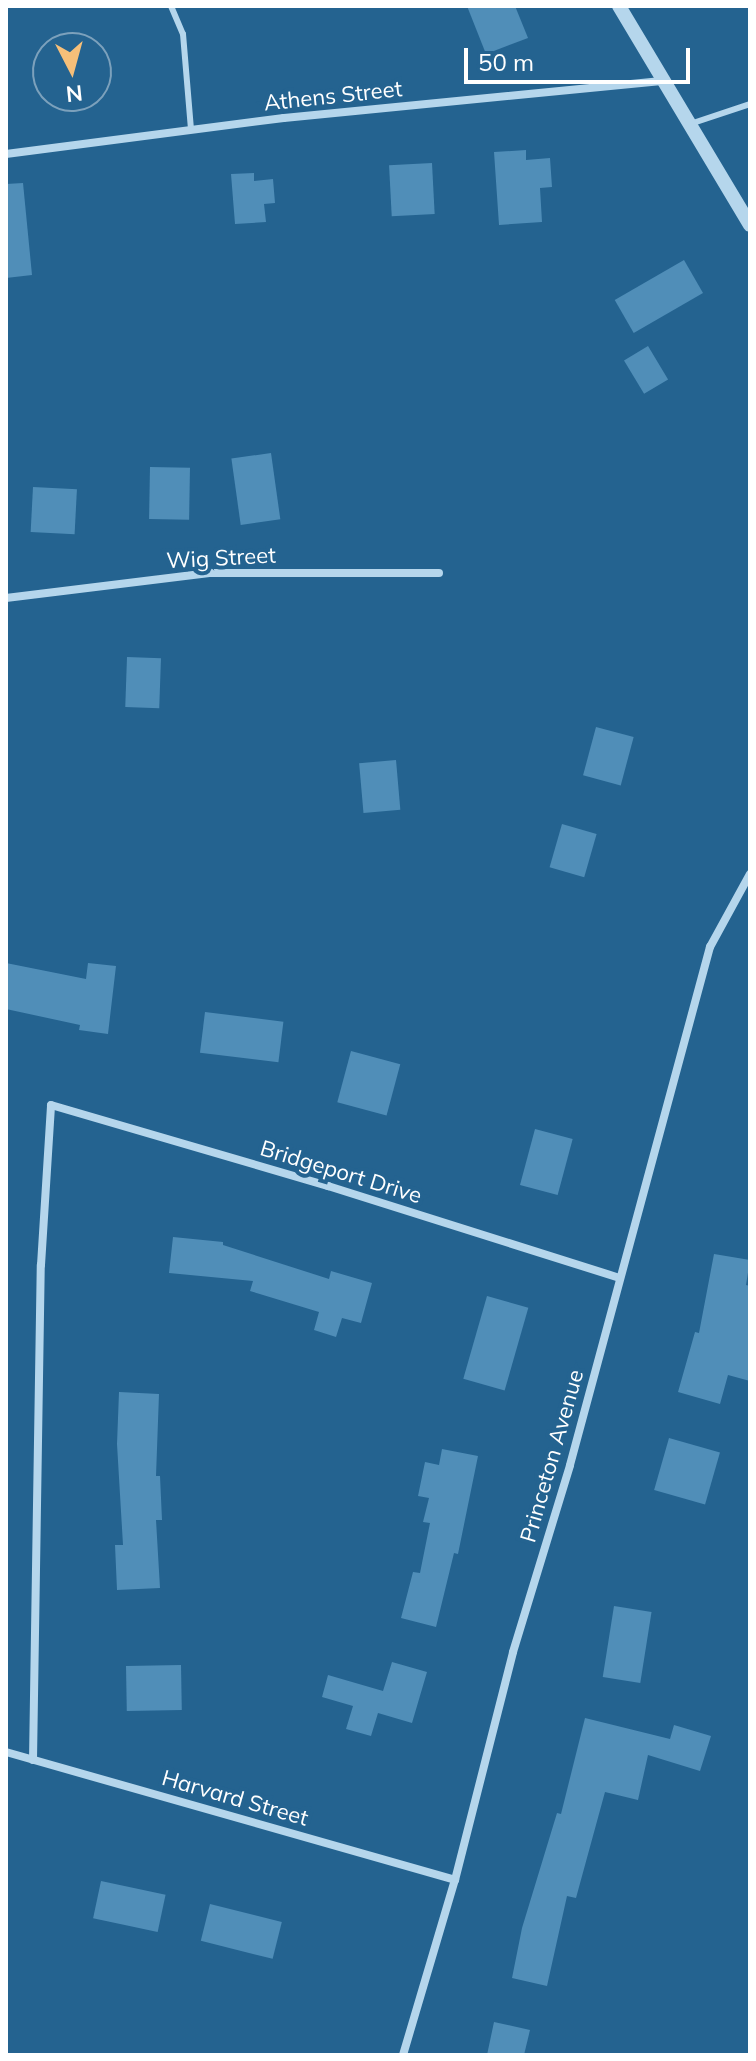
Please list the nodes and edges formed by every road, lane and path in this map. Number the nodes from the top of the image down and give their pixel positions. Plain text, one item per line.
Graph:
1 (171, 6) edge
2 (619, 6) edge
3 (664, 81) junction
4 (750, 104) edge
5 (690, 124) junction
6 (191, 130) junction
7 (6, 154) edge
8 (750, 225) edge
9 (439, 573) dead end
10 (6, 598) edge
11 (750, 874) edge
12 (619, 1278) junction
13 (6, 1752) edge
14 (33, 1760) junction
15 (455, 1880) junction
16 (403, 2055) edge

1 - 6 lane
2 - 3 street
3 - 5 street
3 - 6 street, Athens Street
4 - 5 lane
5 - 8 street
6 - 7 street, Athens Street
9 - 10 street, Wig Street
11 - 12 street, Princeton Avenue
12 - 14 street, Bridgeport Drive
12 - 15 street, Princeton Avenue
13 - 14 street, Harvard Street
14 - 15 street, Harvard Street
15 - 16 street, Princeton Avenue

